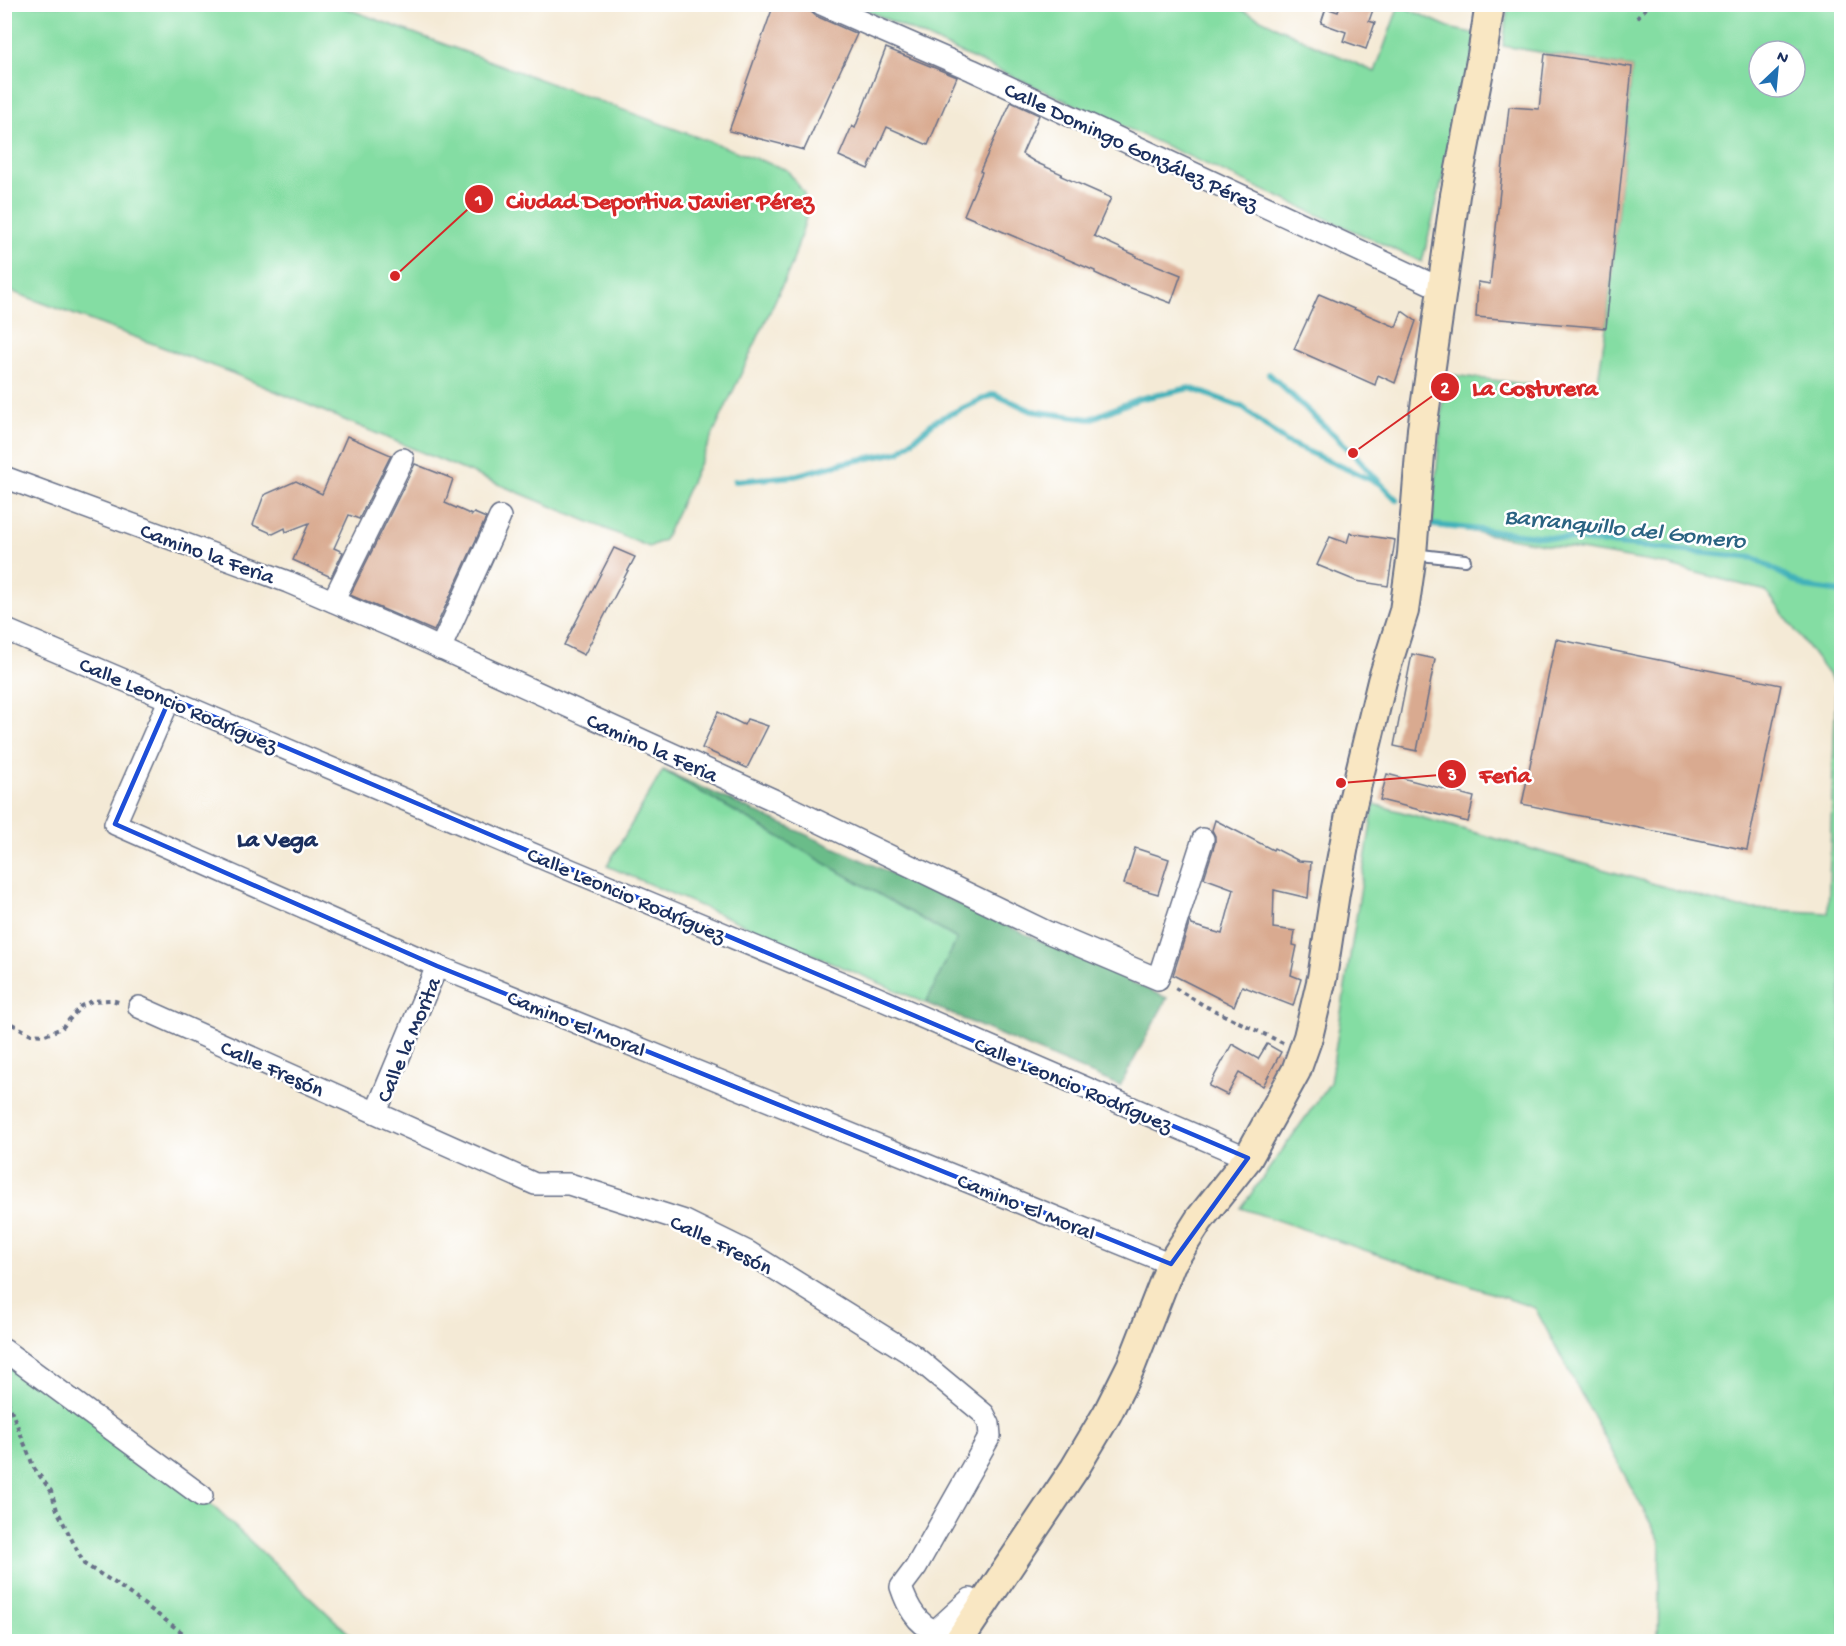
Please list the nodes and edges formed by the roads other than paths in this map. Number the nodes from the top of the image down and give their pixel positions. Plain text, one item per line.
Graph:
1 (821, 4) edge
2 (1490, 4) edge
3 (1442, 289) junction
4 (403, 459) dead end
5 (4, 477) edge
6 (500, 517) dead end
7 (1412, 554) junction
8 (1464, 560) dead end
9 (333, 601) junction
10 (4, 629) edge
11 (440, 649) junction
12 (170, 698) junction
13 (1203, 839) dead end
14 (437, 966) junction
15 (139, 1007) road end
16 (376, 1112) junction
17 (1248, 1158) junction
18 (1171, 1263) junction
19 (4, 1350) edge
20 (202, 1496) dead end
21 (982, 1607) junction
22 (958, 1641) edge

1 - 3 street, Calle Domingo González Pérez
2 - 3 main road
3 - 7 main road
4 - 9 street
5 - 9 street, Camino la Feria
6 - 11 street
7 - 8 lane
7 - 17 main road
9 - 11 street, Camino la Feria
10 - 12 street, Calle Leoncio Rodríguez
11 - 13 street, Camino la Feria
12 - 14 street, Camino El Moral
12 - 17 street, Calle Leoncio Rodríguez
14 - 16 street, Calle la Morita
14 - 18 street, Camino El Moral
15 - 16 street, Calle Fresón
16 - 21 street, Calle Fresón
17 - 18 main road
18 - 21 main road
19 - 20 street
21 - 22 main road

